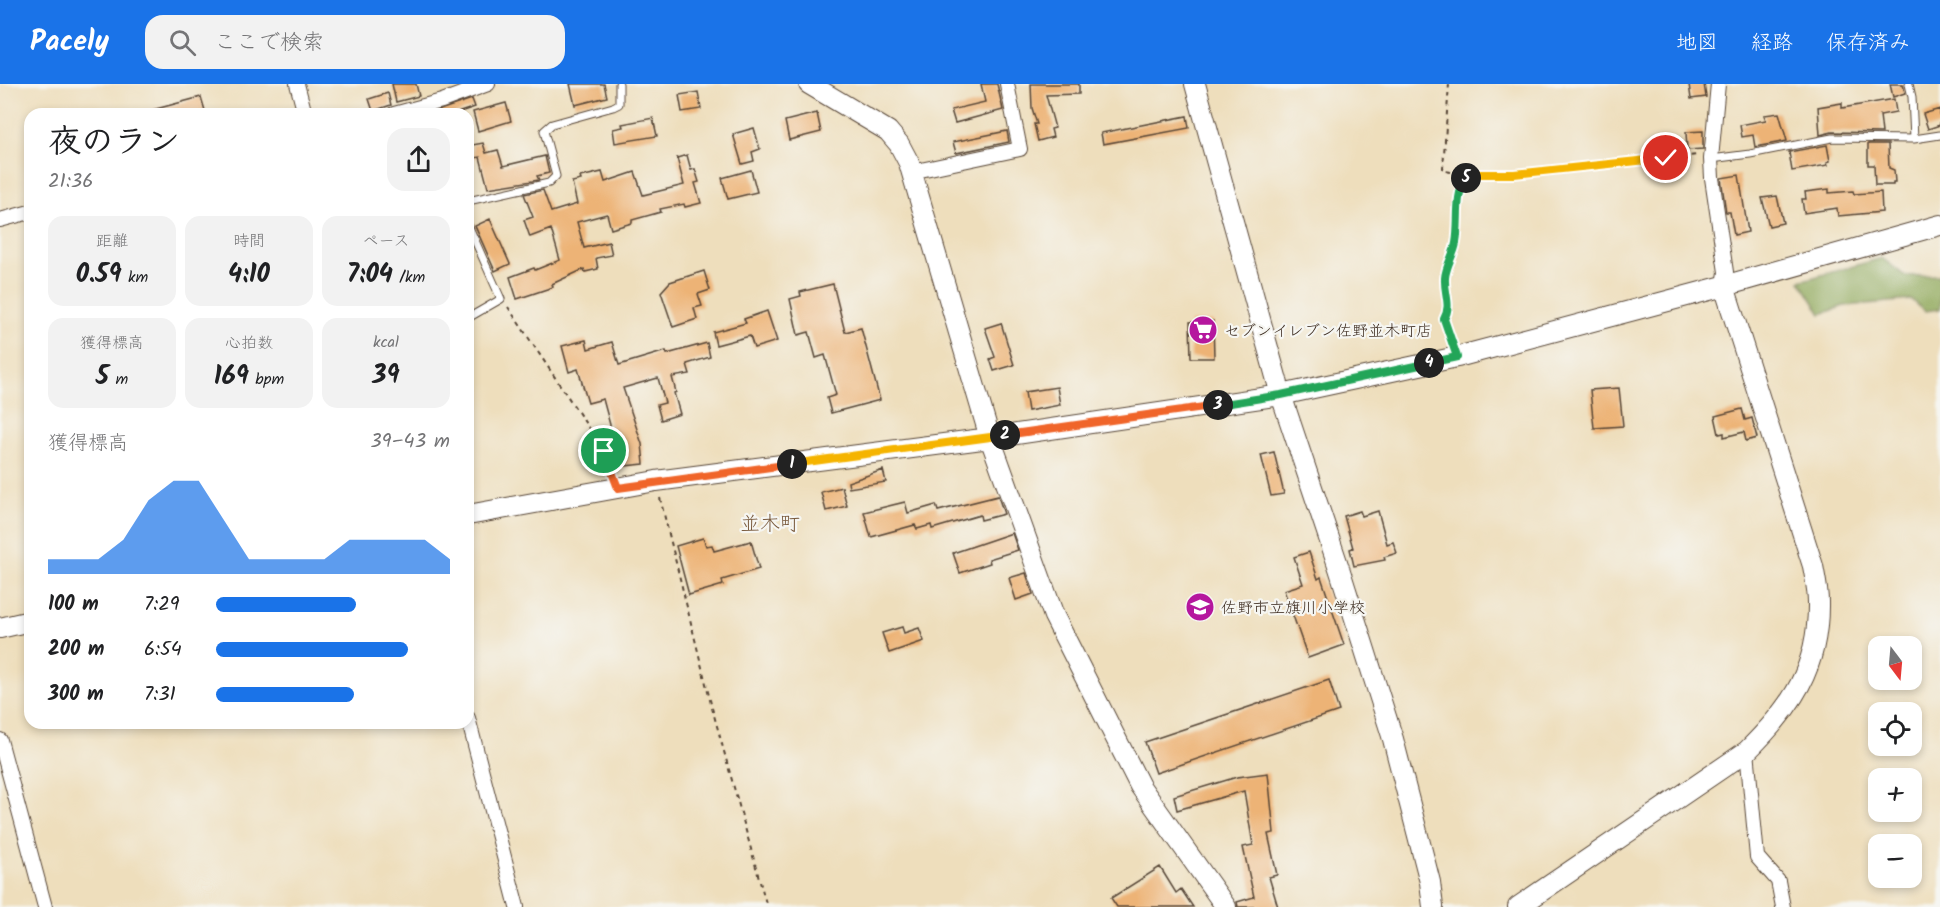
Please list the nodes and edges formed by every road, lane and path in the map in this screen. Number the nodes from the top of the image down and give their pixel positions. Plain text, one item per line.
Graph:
1 (297, 84) edge
2 (488, 84) edge
3 (619, 84) edge
4 (809, 84) edge
5 (1007, 84) edge
6 (1195, 84) edge
7 (1449, 84) edge
8 (1718, 84) edge
9 (1909, 84) edge
10 (303, 108) edge
11 (416, 108) edge
12 (1940, 135) edge
13 (1914, 139) junction
14 (1711, 156) junction
15 (911, 172) junction
16 (1469, 174) junction
17 (474, 200) edge
18 (24, 214) edge
19 (0, 220) edge
20 (1940, 225) edge
21 (474, 238) edge
22 (1724, 286) junction
23 (501, 299) junction
24 (474, 315) edge
25 (1457, 357) junction
26 (1281, 395) junction
27 (990, 438) junction
28 (656, 482) junction
29 (618, 488) junction
30 (474, 514) edge
31 (24, 622) edge
32 (0, 628) edge
33 (471, 729) edge
34 (0, 740) edge
35 (1747, 751) junction
36 (45, 907) edge
37 (517, 907) edge
38 (767, 907) edge
39 (1226, 907) edge
40 (1433, 907) edge
41 (1518, 907) edge
42 (1783, 907) edge

1 - 10 street
2 - 11 street
3 - 17 lane
4 - 15 street
5 - 15 street
6 - 26 street
7 - 16 path
8 - 14 street
9 - 13 lane
12 - 13 lane
13 - 14 lane
14 - 16 path
14 - 22 street
15 - 27 street
16 - 25 path
18 - 19 street
20 - 22 street
21 - 23 lane
22 - 25 street
22 - 35 street
23 - 24 lane
23 - 29 path
25 - 26 street
26 - 27 street
26 - 40 street
27 - 28 street
27 - 39 street
28 - 29 street
28 - 38 path
29 - 30 street
31 - 32 street
33 - 37 street
34 - 36 street
35 - 41 street
35 - 42 street

